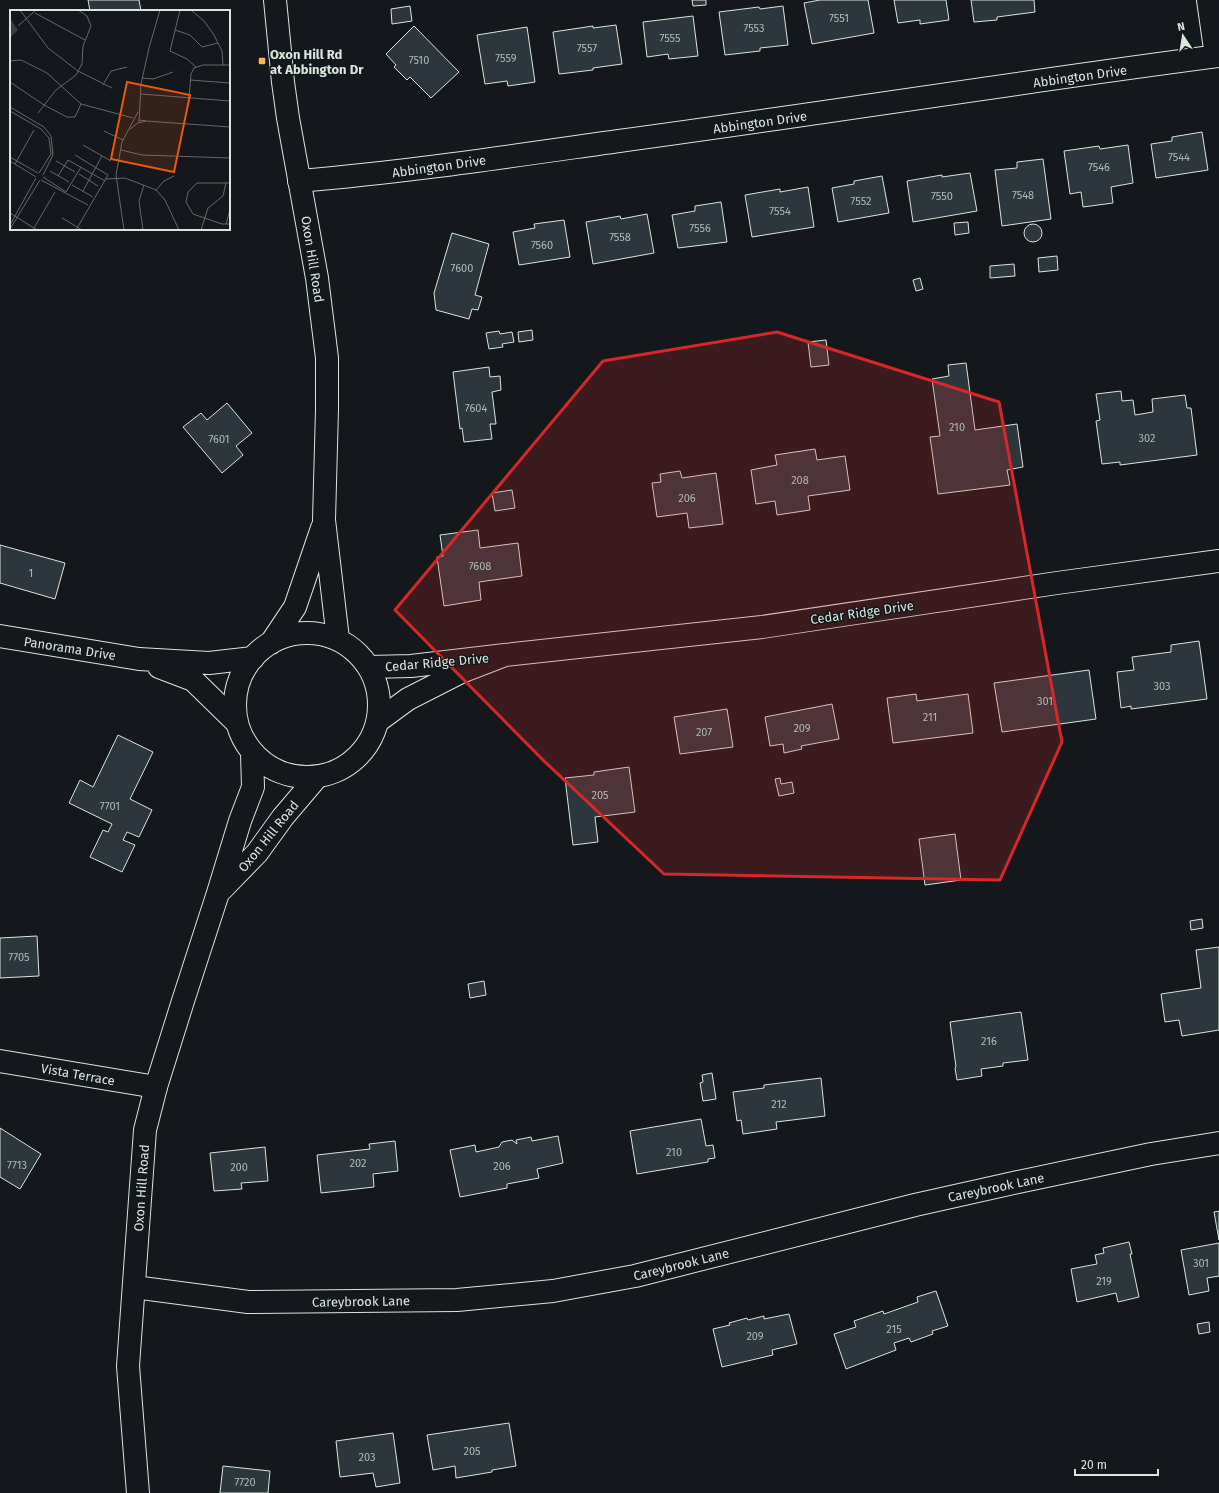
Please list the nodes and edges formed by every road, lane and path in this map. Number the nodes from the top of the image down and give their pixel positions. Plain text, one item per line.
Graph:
1 (275, 0) edge
2 (1208, 0) edge
3 (1218, 56) edge
4 (299, 181) junction
5 (324, 520) junction
6 (1219, 561) edge
7 (0, 636) edge
8 (338, 640) junction
9 (271, 643) junction
10 (505, 655) junction
11 (253, 658) junction
12 (139, 659) junction
13 (369, 667) junction
14 (236, 722) junction
15 (378, 722) junction
16 (252, 753) junction
17 (317, 778) junction
18 (218, 893) junction
19 (0, 1061) edge
20 (156, 1087) junction
21 (1219, 1143) edge
22 (134, 1287) junction
23 (138, 1493) edge

1 - 4 street, Oxon Hill Road
2 - 3 street
3 - 4 street, Abbington Drive
4 - 5 street, Oxon Hill Road
5 - 8 street, Oxon Hill Road
5 - 9 street, Oxon Hill Road
6 - 10 street, Cedar Ridge Drive
7 - 12 street, Panorama Drive
8 - 9 street
8 - 13 street
9 - 11 street
10 - 13 street, Cedar Ridge Drive
10 - 15 street, Cedar Ridge Drive
11 - 12 street, Panorama Drive
11 - 14 street
12 - 14 street, Panorama Drive
13 - 15 street
14 - 16 street
15 - 17 street
16 - 17 street
16 - 18 street, Oxon Hill Road
17 - 18 street, Oxon Hill Road
18 - 20 street, Oxon Hill Road
19 - 20 street, Vista Terrace
20 - 22 street, Oxon Hill Road
21 - 22 street, Careybrook Lane
22 - 23 street, Oxon Hill Road

